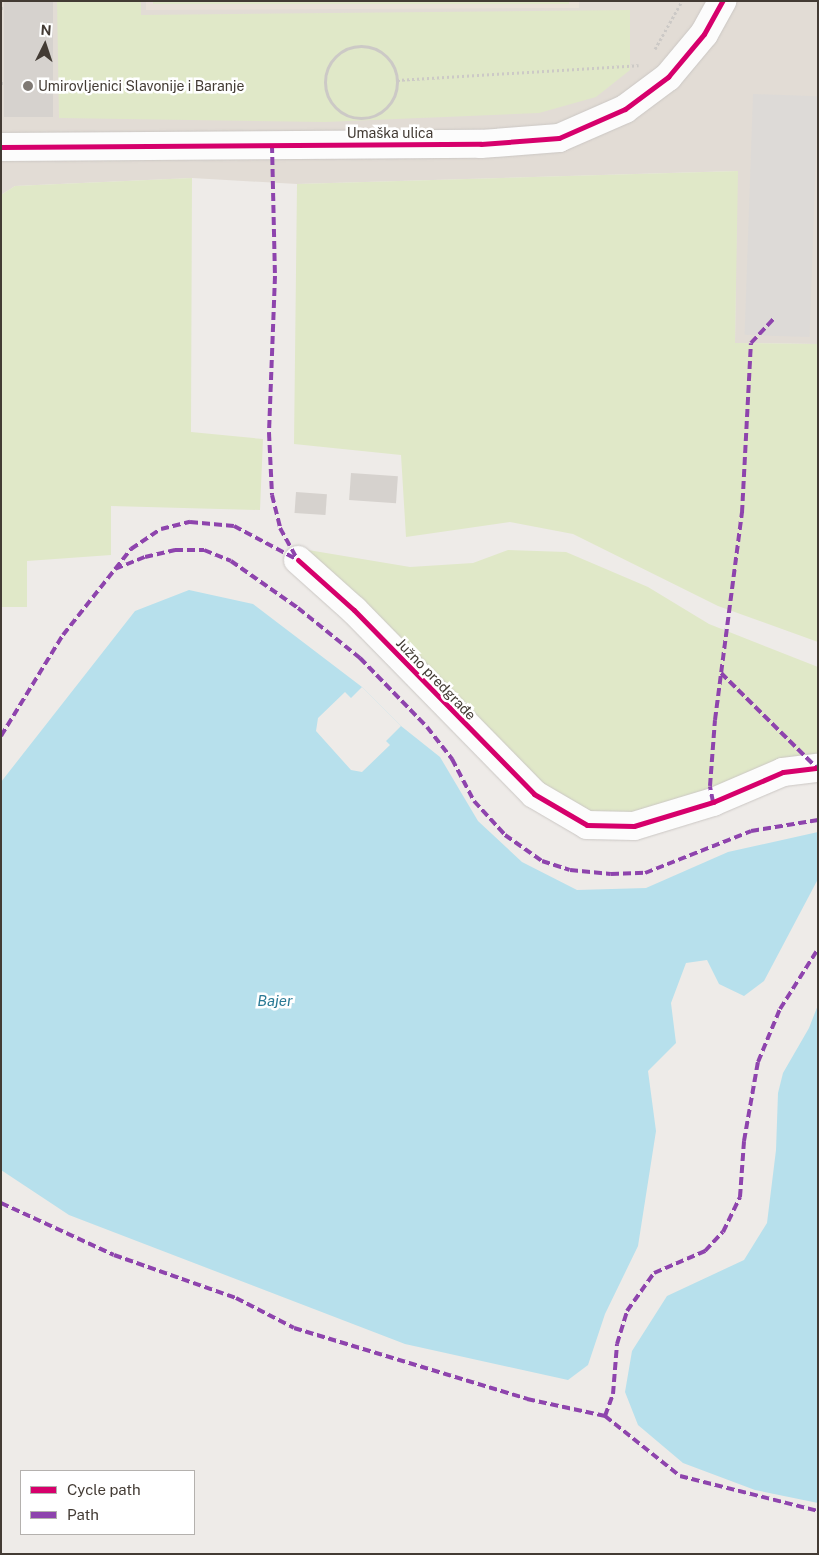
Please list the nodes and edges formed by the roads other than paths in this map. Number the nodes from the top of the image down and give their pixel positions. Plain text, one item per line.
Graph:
1 (722, 1) edge
2 (1, 147) edge
3 (298, 560) dead end
4 (818, 768) edge

1 - 2 street, Umaška ulica
3 - 4 street, Južno predgrađe

